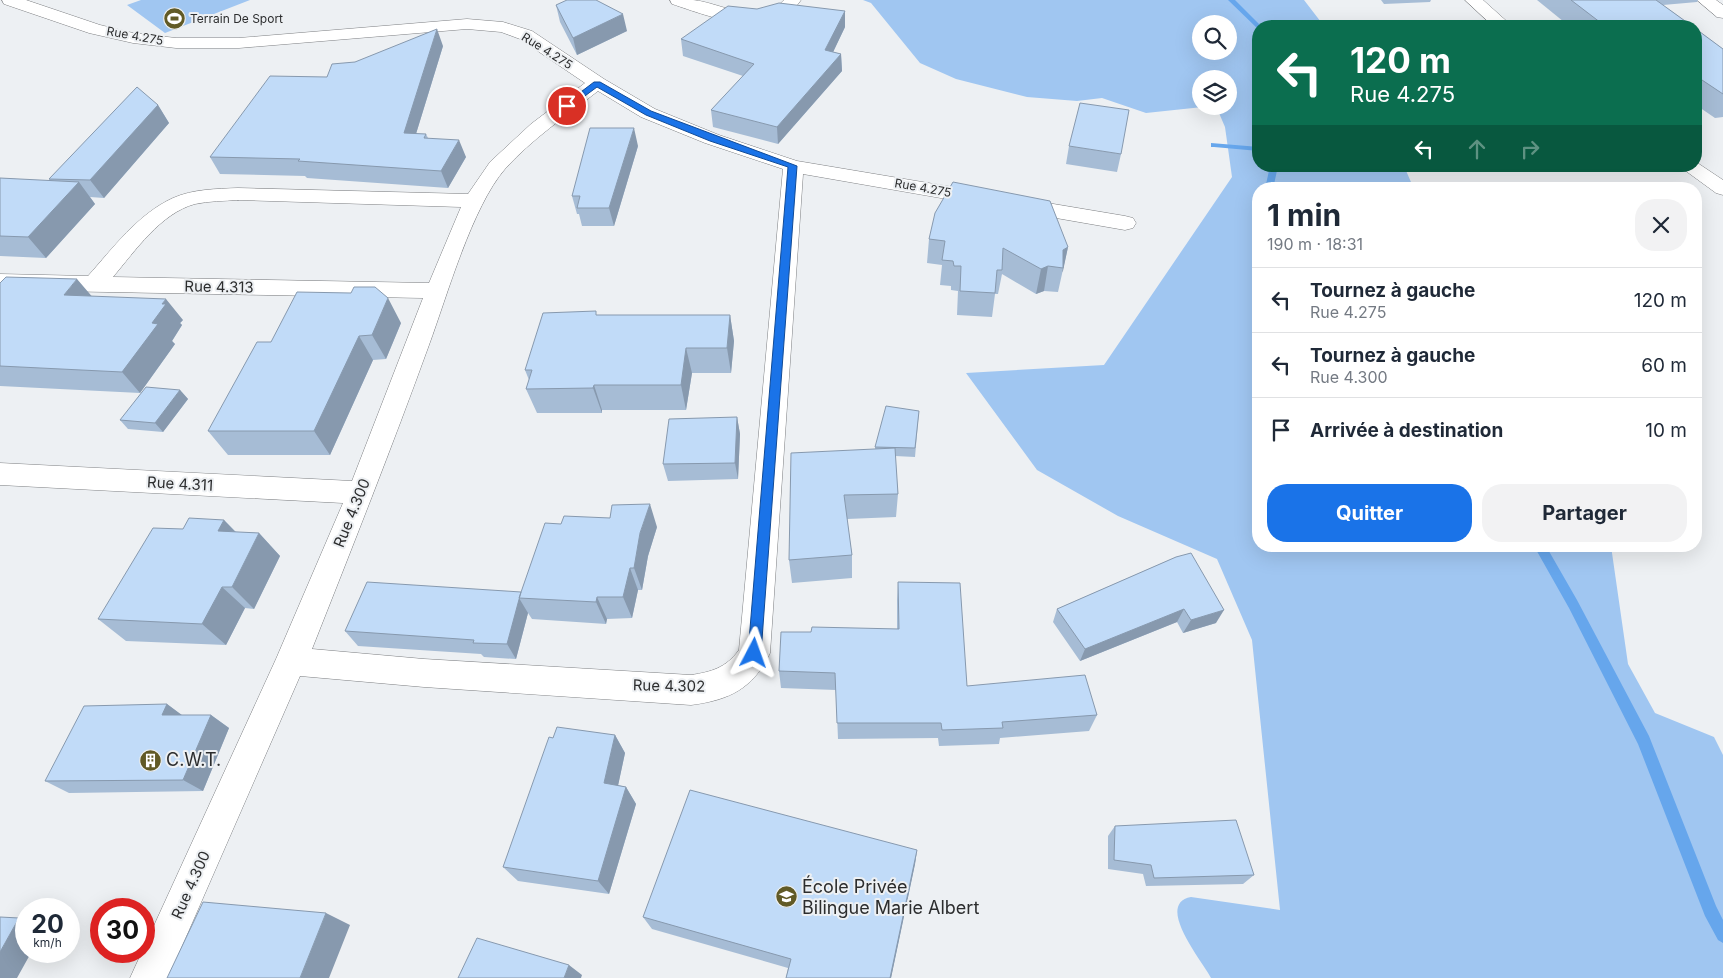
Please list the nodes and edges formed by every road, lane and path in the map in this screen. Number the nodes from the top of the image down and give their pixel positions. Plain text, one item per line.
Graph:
1 (10, 0) edge
2 (678, 0) edge
3 (793, 0) edge
4 (1473, 0) edge
5 (1706, 0) edge
6 (1723, 12) edge
7 (1496, 20) edge
8 (597, 83) junction
9 (793, 166) junction
10 (1698, 172) edge
11 (1723, 189) edge
12 (474, 201) junction
13 (1125, 223) dead end
14 (0, 282) edge
15 (94, 284) junction
16 (437, 291) junction
17 (0, 474) edge
18 (361, 493) junction
19 (291, 662) junction
20 (149, 978) edge

1 - 8 street, Rue 4.275
2 - 3 street
4 - 7 street
5 - 6 street
8 - 9 street, Rue 4.275
8 - 12 street, Rue 4.300
9 - 13 street, Rue 4.275
9 - 19 street, Rue 4.302
10 - 11 street
12 - 15 street
12 - 16 street, Rue 4.300
14 - 15 street, Rue 4.313
15 - 16 street, Rue 4.313
16 - 18 street, Rue 4.300
17 - 18 street, Rue 4.311
18 - 19 street, Rue 4.300
19 - 20 street, Rue 4.300

